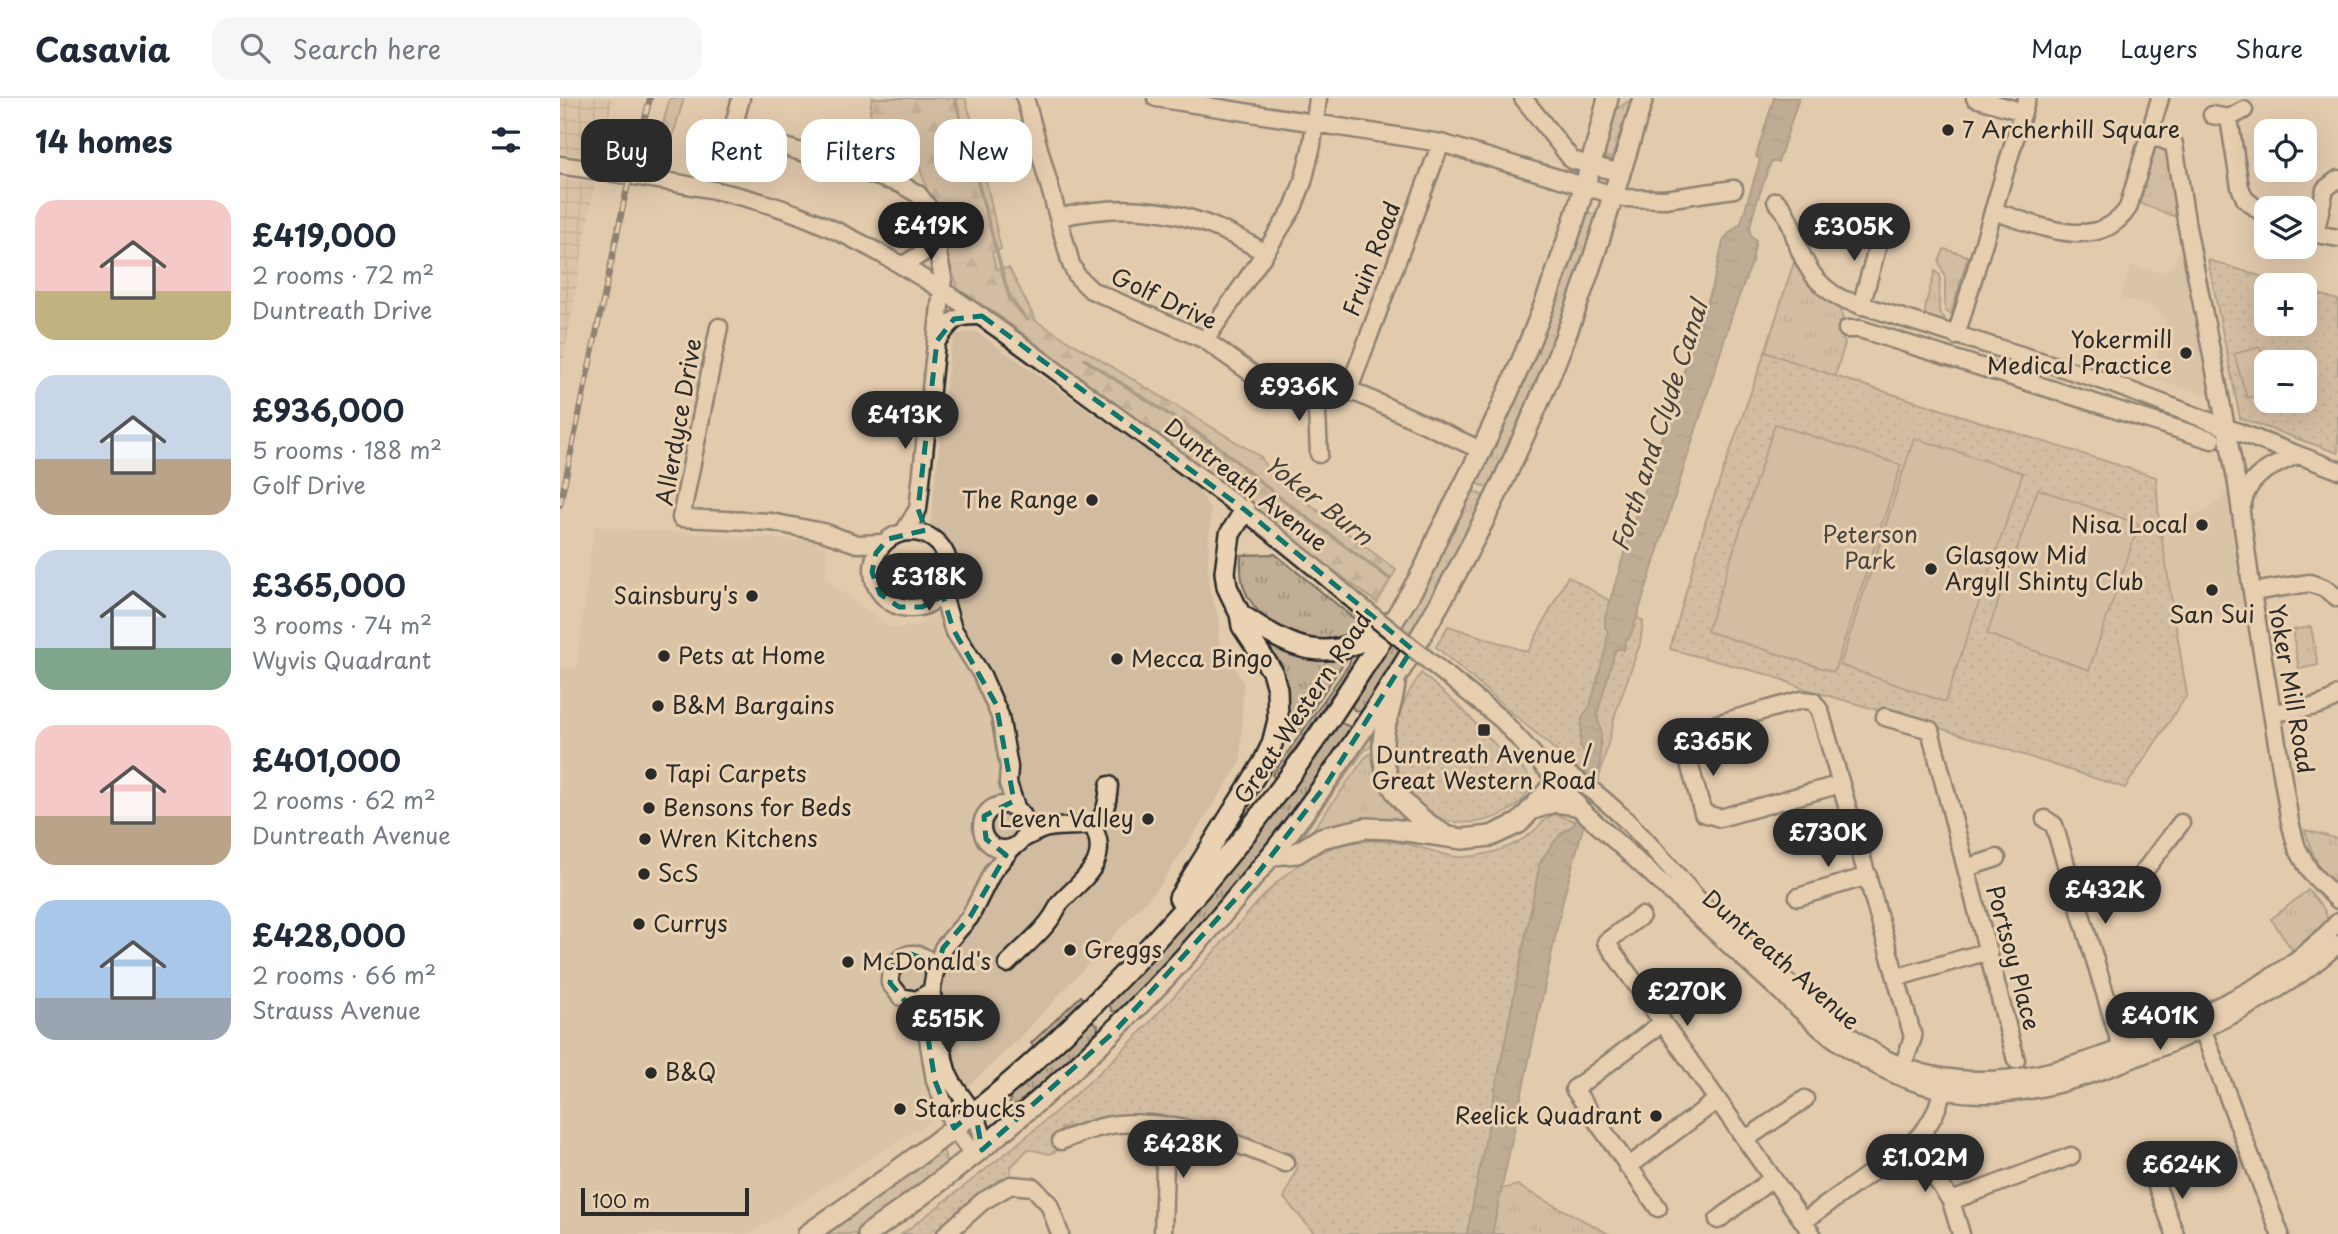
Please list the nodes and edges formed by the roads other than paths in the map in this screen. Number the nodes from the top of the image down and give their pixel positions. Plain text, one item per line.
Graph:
1 (741, 98) edge
2 (1026, 98) edge
3 (1156, 98) edge
4 (1318, 98) edge
5 (1523, 98) edge
6 (1608, 98) edge
7 (1643, 98) edge
8 (1975, 98) edge
9 (2161, 98) edge
10 (2025, 105) edge
11 (2244, 110) dead end
12 (2212, 115) dead end
13 (2229, 118) junction
14 (736, 119) edge
15 (1315, 124) junction
16 (2150, 135) junction
17 (1441, 143) junction
18 (787, 148) edge
19 (560, 165) edge
20 (1590, 165) junction
21 (1620, 173) junction
22 (2338, 179) edge
23 (1584, 185) junction
24 (1734, 188) dead end
25 (1614, 195) junction
26 (1776, 201) dead end
27 (2254, 206) edge
28 (1993, 211) junction
29 (2317, 212) edge
30 (1060, 217) junction
31 (1882, 230) dead end
32 (2317, 234) edge
33 (2338, 239) edge
34 (937, 244) junction
35 (1265, 253) junction
36 (902, 266) junction
37 (942, 290) junction
38 (1861, 306) junction
39 (982, 316) junction
40 (719, 327) dead end
41 (1847, 330) dead end
42 (1956, 336) junction
43 (1205, 340) junction
44 (937, 341) junction
45 (2107, 382) junction
46 (1317, 391) junction
47 (1348, 392) junction
48 (2100, 406) junction
49 (2228, 429) junction
50 (2212, 440) dead end
51 (1483, 451) junction
52 (1319, 454) dead end
53 (2297, 455) junction
54 (2338, 470) edge
55 (918, 509) junction
56 (1245, 510) junction
57 (2241, 512) junction
58 (904, 532) junction
59 (928, 536) junction
60 (883, 543) junction
61 (857, 544) junction
62 (872, 572) junction
63 (944, 589) junction
64 (2252, 592) junction
65 (2338, 598) edge
66 (922, 607) junction
67 (1240, 614) junction
68 (1392, 621) junction
69 (953, 629) junction
70 (1396, 675) junction
71 (2338, 695) edge
72 (2272, 713) junction
73 (1885, 717) dead end
74 (1008, 783) junction
75 (1841, 784) junction
76 (1109, 785) dead end
77 (1569, 787) junction
78 (996, 806) junction
79 (1533, 809) junction
80 (1020, 812) junction
81 (2045, 819) dead end
82 (2181, 823) dead end
83 (1093, 825) junction
84 (1046, 828) junction
85 (1447, 836) junction
86 (989, 844) junction
87 (1017, 844) junction
88 (1273, 855) junction
89 (1997, 858) dead end
90 (1966, 868) junction
91 (993, 871) junction
92 (1868, 876) junction
93 (2077, 894) junction
94 (1798, 897) dead end
95 (2338, 900) edge
96 (1641, 916) dead end
97 (2338, 922) edge
98 (1159, 935) junction
99 (2338, 944) edge
100 (943, 948) junction
101 (1989, 951) junction
102 (920, 956) junction
103 (1007, 964) dead end
104 (935, 974) junction
105 (1898, 977) junction
106 (931, 991) junction
107 (911, 1000) junction
108 (1662, 1023) junction
109 (2200, 1023) junction
110 (2124, 1055) junction
111 (2016, 1060) dead end
112 (1901, 1072) junction
113 (1942, 1083) junction
114 (1805, 1099) dead end
115 (1717, 1100) junction
116 (973, 1112) junction
117 (1166, 1126) junction
118 (954, 1128) junction
119 (1746, 1139) junction
120 (1061, 1141) dead end
121 (1912, 1143) junction
122 (982, 1150) junction
123 (2071, 1156) dead end
124 (1285, 1163) dead end
125 (1628, 1167) junction
126 (1773, 1178) junction
127 (2155, 1181) dead end
128 (1951, 1201) junction
129 (1658, 1208) dead end
130 (1718, 1220) dead end
131 (1808, 1227) edge
132 (2276, 1233) edge
133 (808, 1234) edge
134 (868, 1234) edge
135 (946, 1234) edge
136 (1060, 1234) edge
137 (1163, 1234) edge
138 (1961, 1234) edge
139 (2175, 1234) edge

1 - 14 street
2 - 30 street, Golf Drive
3 - 15 street
4 - 15 street
5 - 20 street
6 - 20 main road, Great Western Road
7 - 21 main road
8 - 10 street
9 - 16 street
10 - 28 street
11 - 13 street
12 - 13 street
13 - 27 street
15 - 17 street
15 - 35 street
16 - 28 street
16 - 49 street, Yoker Mill Road
17 - 23 street
17 - 47 street, Fruin Road
18 - 34 street
19 - 36 street, Duntreath Avenue
20 - 21 street
20 - 23 main road, Great Western Road
21 - 25 main road
22 - 29 street
23 - 25 street
23 - 51 main road, Great Western Road
24 - 25 street
25 - 70 main road
26 - 38 street
28 - 42 street
30 - 35 street
30 - 43 street, Golf Drive
31 - 38 street
32 - 33 street
34 - 36 street
34 - 37 street
35 - 43 street
36 - 37 street, Duntreath Avenue
37 - 39 street, Duntreath Avenue
37 - 44 street
38 - 42 street
39 - 44 street
39 - 56 street, Duntreath Avenue
40 - 61 street, Allerdyce Drive
41 - 48 street
42 - 45 street
43 - 46 street, Golf Drive
44 - 55 street
45 - 48 street
45 - 49 street
46 - 47 street, Golf Drive
46 - 52 street
47 - 51 street, Golf Drive
48 - 50 street
49 - 53 street
49 - 57 street, Yoker Mill Road
51 - 68 main road, Great Western Road
53 - 54 street
53 - 57 street, Yoker Mill Road
55 - 58 street
55 - 59 street
56 - 67 main road
56 - 77 street, Duntreath Avenue, bridge
57 - 64 street, Yoker Mill Road
58 - 59 street
58 - 60 street
59 - 63 street
60 - 61 street, Allerdyce Drive
60 - 62 street
61 - 62 street
62 - 66 street
63 - 66 street
63 - 69 street
64 - 65 street
64 - 72 street, Yoker Mill Road
66 - 69 street
67 - 68 main road
67 - 98 main road
68 - 98 main road, Great Western Road
69 - 74 street
70 - 85 main road
70 - 88 main road
71 - 72 street
72 - 95 street, Yoker Mill Road
73 - 90 street, Portsoy Place
74 - 78 street
74 - 80 street
75 - 75 street
75 - 92 street
76 - 83 street
77 - 79 main road
77 - 79 main road
77 - 112 street, Duntreath Avenue
77 - 112 street, Duntreath Avenue
78 - 80 street
78 - 86 street
79 - 85 main road
80 - 84 street
80 - 87 street
81 - 93 street
82 - 93 street
83 - 84 street
83 - 103 street
84 - 87 street
85 - 88 main road
86 - 87 street
86 - 91 street
87 - 91 street
88 - 122 main road
89 - 90 street, Portsoy Place
90 - 101 street, Portsoy Place
91 - 100 street
92 - 94 street
92 - 105 street
93 - 110 street
96 - 108 street
97 - 109 street, Duntreath Avenue
98 - 116 main road, Great Western Road
99 - 109 street, Duntreath Avenue
100 - 102 street
100 - 104 street
101 - 105 street
101 - 111 street, Portsoy Place
102 - 104 street
102 - 107 street
104 - 106 street
105 - 112 street
106 - 107 street
106 - 116 street
107 - 118 street
108 - 115 street
108 - 125 street
109 - 110 street, Duntreath Avenue
109 - 132 street
110 - 113 street, Duntreath Avenue
112 - 113 street, Duntreath Avenue
113 - 121 street
114 - 119 street
115 - 119 street
115 - 125 street
116 - 118 main road, Great Western Road
116 - 122 street
117 - 120 street
117 - 124 street
117 - 137 street
118 - 122 street
118 - 133 main road, Great Western Road
119 - 126 street
121 - 128 street
121 - 131 street
122 - 134 main road
123 - 128 street
125 - 129 street
126 - 130 street
126 - 131 street
127 - 139 street
128 - 138 street
135 - 136 street

